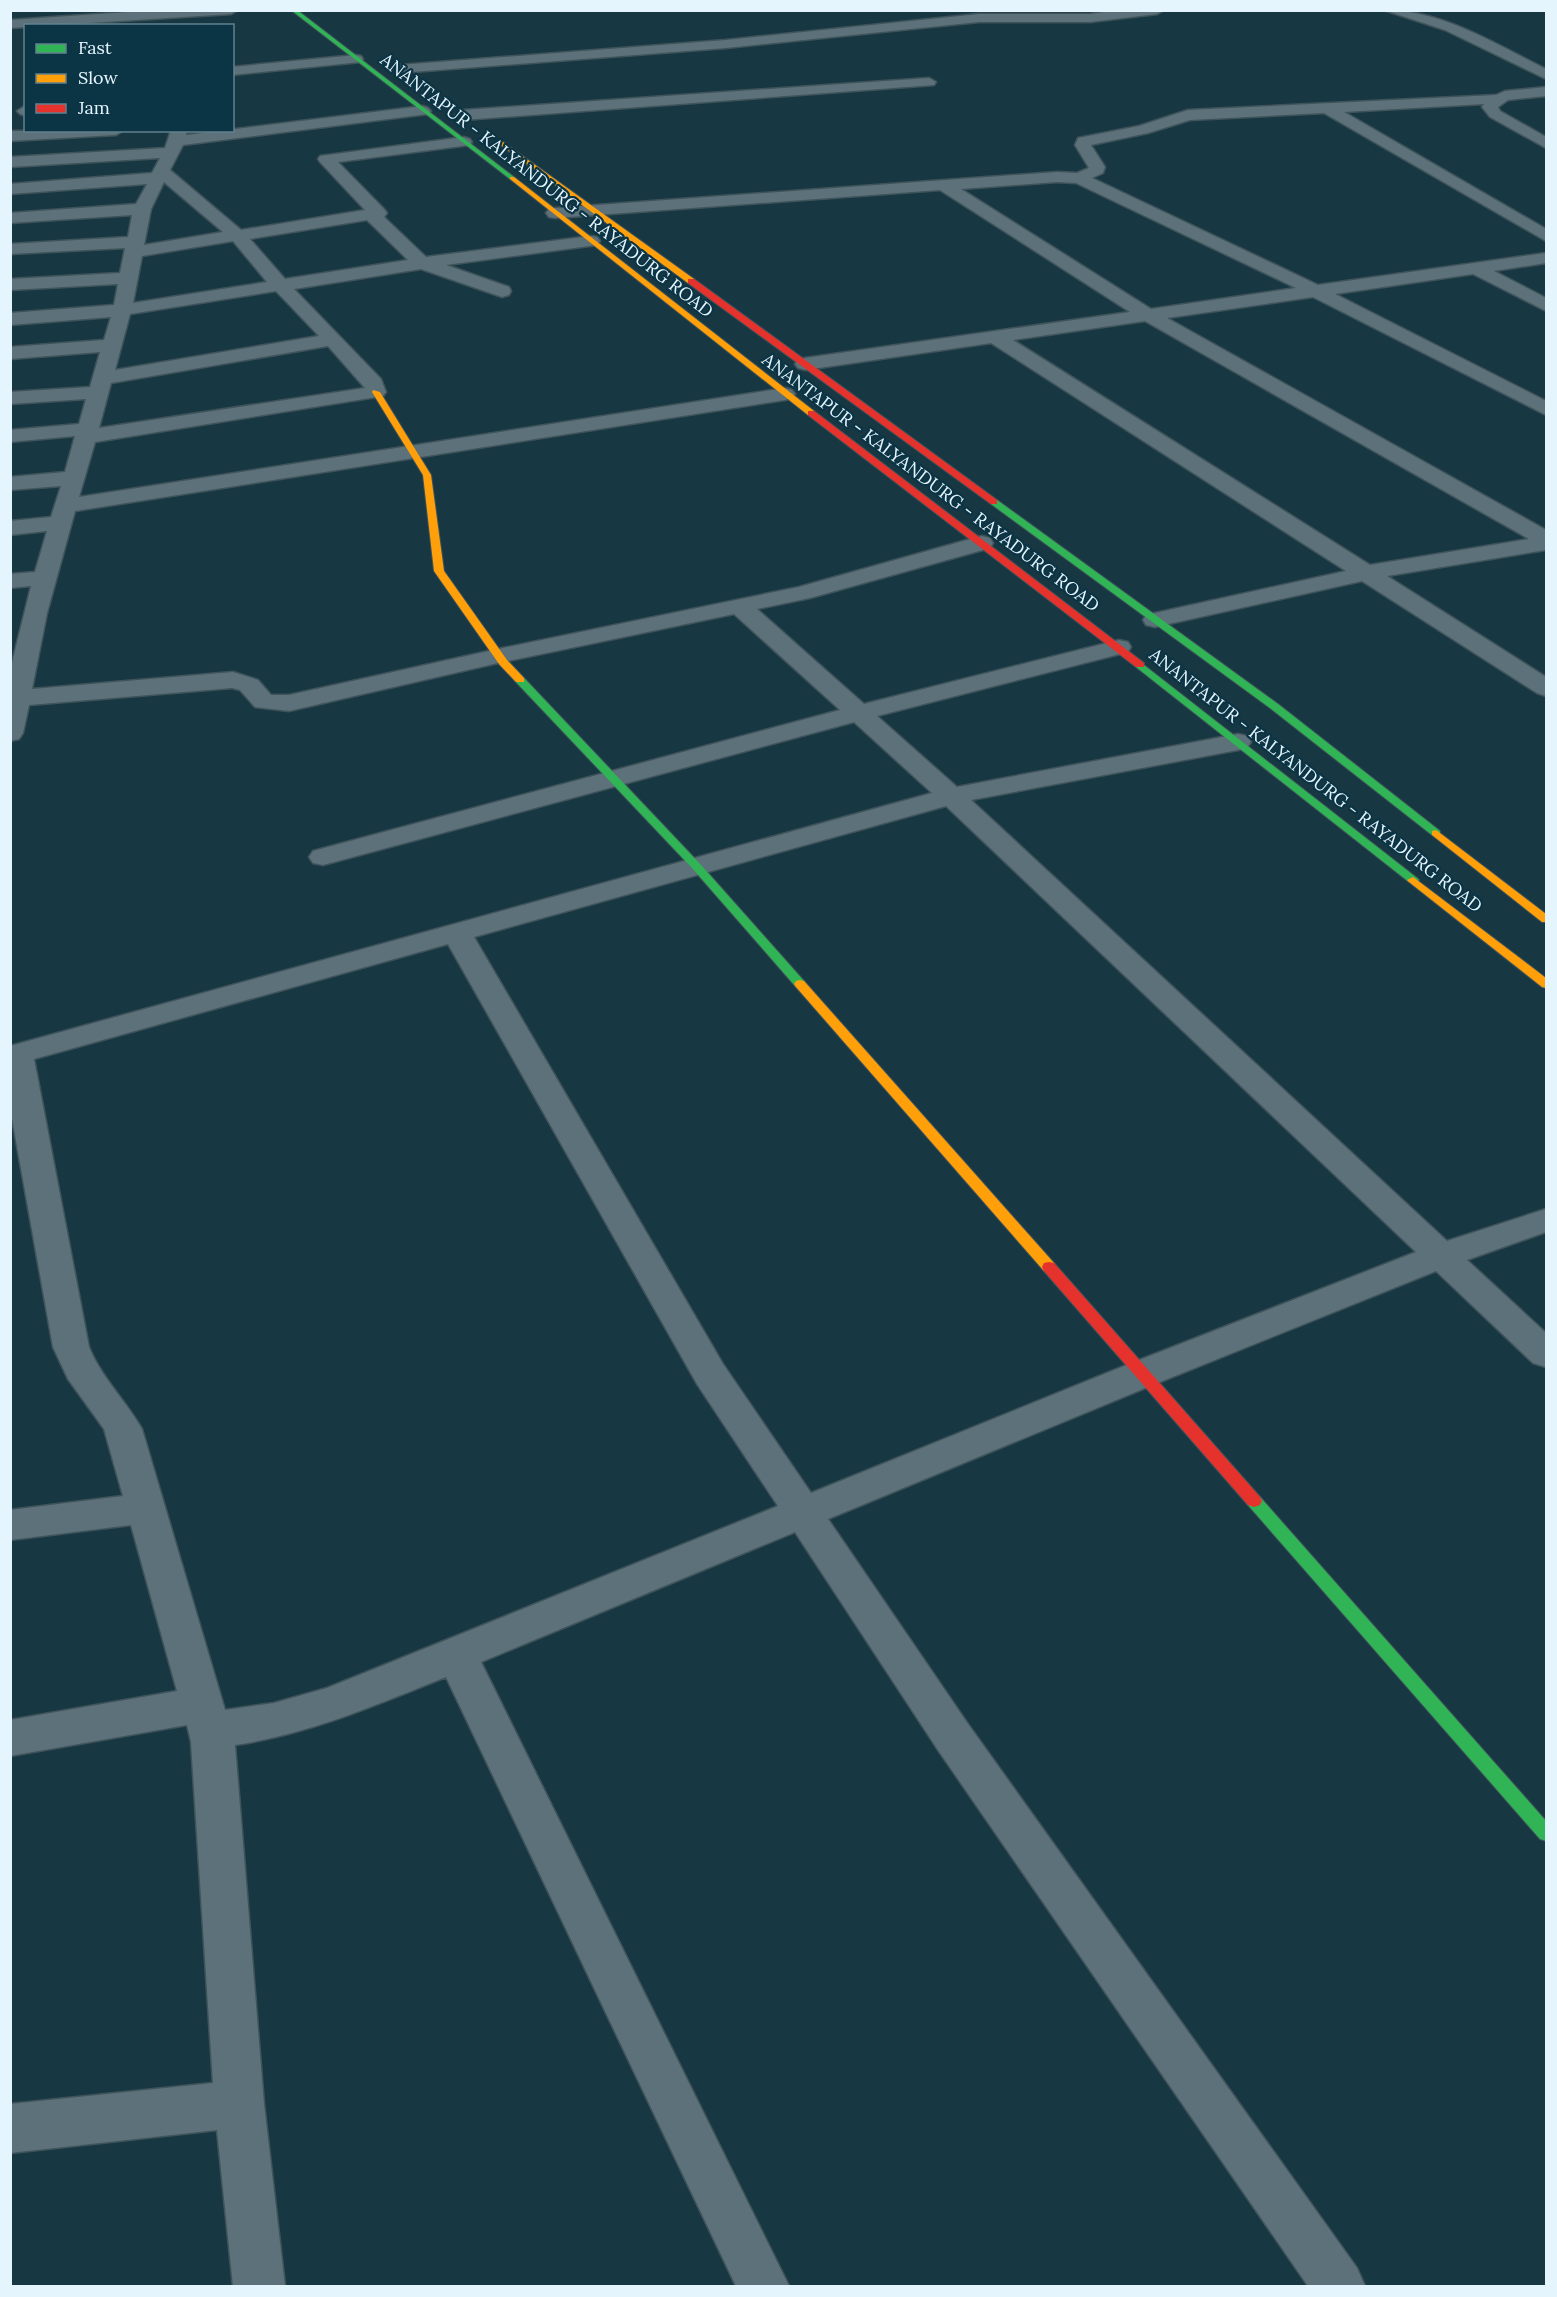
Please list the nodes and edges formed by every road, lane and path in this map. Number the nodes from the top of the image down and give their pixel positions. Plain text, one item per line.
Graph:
1 (231, 10) edge
2 (293, 10) edge
3 (1157, 10) edge
4 (1391, 10) edge
5 (202, 16) edge
6 (10, 24) edge
7 (356, 59) junction
8 (394, 66) joint
9 (234, 71) edge
10 (1546, 75) edge
11 (414, 80) dead end
12 (929, 82) dead end
13 (1546, 92) edge
14 (1498, 99) junction
15 (1325, 107) junction
16 (423, 111) junction
17 (457, 111) joint
18 (81, 132) edge
19 (10, 136) edge
20 (464, 142) junction
21 (1546, 144) edge
22 (170, 155) edge
23 (10, 162) edge
24 (1079, 178) junction
25 (943, 185) junction
26 (10, 189) edge
27 (142, 209) junction
28 (592, 209) junction
29 (555, 213) junction
30 (370, 214) junction
31 (10, 218) edge
32 (237, 235) junction
33 (1546, 236) edge
34 (591, 241) junction
35 (135, 247) junction
36 (10, 249) edge
37 (1546, 258) edge
38 (422, 263) junction
39 (1474, 268) junction
40 (128, 278) junction
41 (10, 285) edge
42 (280, 285) junction
43 (1314, 290) junction
44 (502, 291) dead end
45 (1546, 305) edge
46 (122, 310) junction
47 (1146, 314) junction
48 (10, 318) edge
49 (995, 336) junction
50 (332, 340) junction
51 (112, 345) junction
52 (10, 353) edge
53 (805, 364) junction
54 (101, 385) junction
55 (376, 392) junction
56 (784, 394) junction
57 (10, 398) edge
58 (1546, 409) edge
59 (88, 433) junction
60 (10, 436) edge
61 (412, 451) junction
62 (75, 478) junction
63 (10, 484) edge
64 (64, 515) junction
65 (10, 528) edge
66 (1546, 541) edge
67 (982, 543) junction
68 (1366, 573) junction
69 (45, 578) junction
70 (10, 581) edge
71 (739, 606) junction
72 (1155, 620) junction
73 (21, 630) edge
74 (1119, 647) junction
75 (498, 656) junction
76 (1546, 688) edge
77 (16, 690) edge
78 (859, 713) junction
79 (10, 733) edge
80 (1238, 742) junction
81 (613, 778) junction
82 (951, 796) junction
83 (323, 857) dead end
84 (697, 867) junction
85 (1546, 919) edge
86 (457, 934) junction
87 (1546, 984) edge
88 (14, 1055) edge
89 (1546, 1220) edge
90 (1441, 1256) junction
91 (1546, 1354) edge
92 (1143, 1374) junction
93 (146, 1508) junction
94 (802, 1511) junction
95 (10, 1525) edge
96 (456, 1654) junction
97 (206, 1717) junction
98 (10, 1738) edge
99 (1546, 1833) edge
100 (238, 2104) junction
101 (10, 2129) edge
102 (259, 2286) edge
103 (763, 2286) edge
104 (1339, 2286) edge

1 - 5 street
2 - 7 main road, ANANTAPUR - KALYANDURG - RAYADURG ROAD
3 - 8 street
4 - 10 street
5 - 6 street
7 - 9 street
7 - 16 main road, ANANTAPUR - KALYANDURG - RAYADURG ROAD
8 - 11 main road, ANANTAPUR - KALYANDURG - RAYADURG ROAD
12 - 17 street
13 - 14 street
14 - 15 street
14 - 21 street
15 - 24 street
15 - 33 street
16 - 20 main road, ANANTAPUR - KALYANDURG - RAYADURG ROAD
16 - 22 street
17 - 28 main road, ANANTAPUR - KALYANDURG - RAYADURG ROAD
18 - 19 street
20 - 29 main road, ANANTAPUR - KALYANDURG - RAYADURG ROAD
20 - 30 street
22 - 23 street
22 - 26 street
22 - 27 street
22 - 32 street
24 - 25 street
24 - 43 street
25 - 28 street
25 - 47 street
27 - 31 street
27 - 35 street
28 - 29 street
28 - 53 main road, ANANTAPUR - KALYANDURG - RAYADURG ROAD
29 - 34 main road, ANANTAPUR - KALYANDURG - RAYADURG ROAD
30 - 32 street
30 - 38 street
32 - 35 street
32 - 42 street
34 - 38 street
34 - 56 main road, ANANTAPUR - KALYANDURG - RAYADURG ROAD
35 - 36 street
35 - 40 street
37 - 39 street
38 - 42 street
38 - 44 street
39 - 43 street
39 - 45 street
40 - 41 street
40 - 46 street
42 - 46 street
42 - 50 street
43 - 47 street
43 - 58 street
46 - 48 street
46 - 51 street
47 - 49 street
47 - 66 street
49 - 53 street
49 - 68 street
50 - 54 street
50 - 55 street
51 - 52 street
51 - 54 street
53 - 72 main road, ANANTAPUR - KALYANDURG - RAYADURG ROAD
54 - 57 street
54 - 59 street
55 - 59 street
55 - 61 main road
56 - 61 street
56 - 67 main road, ANANTAPUR - KALYANDURG - RAYADURG ROAD
59 - 60 street
59 - 62 street
61 - 64 street
61 - 75 main road
62 - 63 street
62 - 64 street
64 - 65 street
64 - 69 street
66 - 68 street
67 - 71 street
67 - 74 main road, ANANTAPUR - KALYANDURG - RAYADURG ROAD
68 - 72 street
68 - 76 street
69 - 70 street
69 - 73 street
71 - 75 street
71 - 78 street
72 - 85 main road, ANANTAPUR - KALYANDURG - RAYADURG ROAD
73 - 77 street
74 - 78 street
74 - 80 main road, ANANTAPUR - KALYANDURG - RAYADURG ROAD
75 - 77 street
75 - 81 main road
77 - 79 street
78 - 81 street
78 - 82 street
80 - 82 street
80 - 87 main road, ANANTAPUR - KALYANDURG - RAYADURG ROAD
81 - 83 street
81 - 84 main road
82 - 84 street
82 - 90 street
84 - 86 street
84 - 92 main road
86 - 88 street
86 - 94 street
88 - 93 street
89 - 90 street
90 - 91 street
90 - 92 street
92 - 94 street
92 - 99 main road
93 - 95 street
93 - 97 street
94 - 96 street
94 - 104 street
96 - 97 street
96 - 103 street
97 - 98 street
97 - 100 street
100 - 101 street
100 - 102 street

